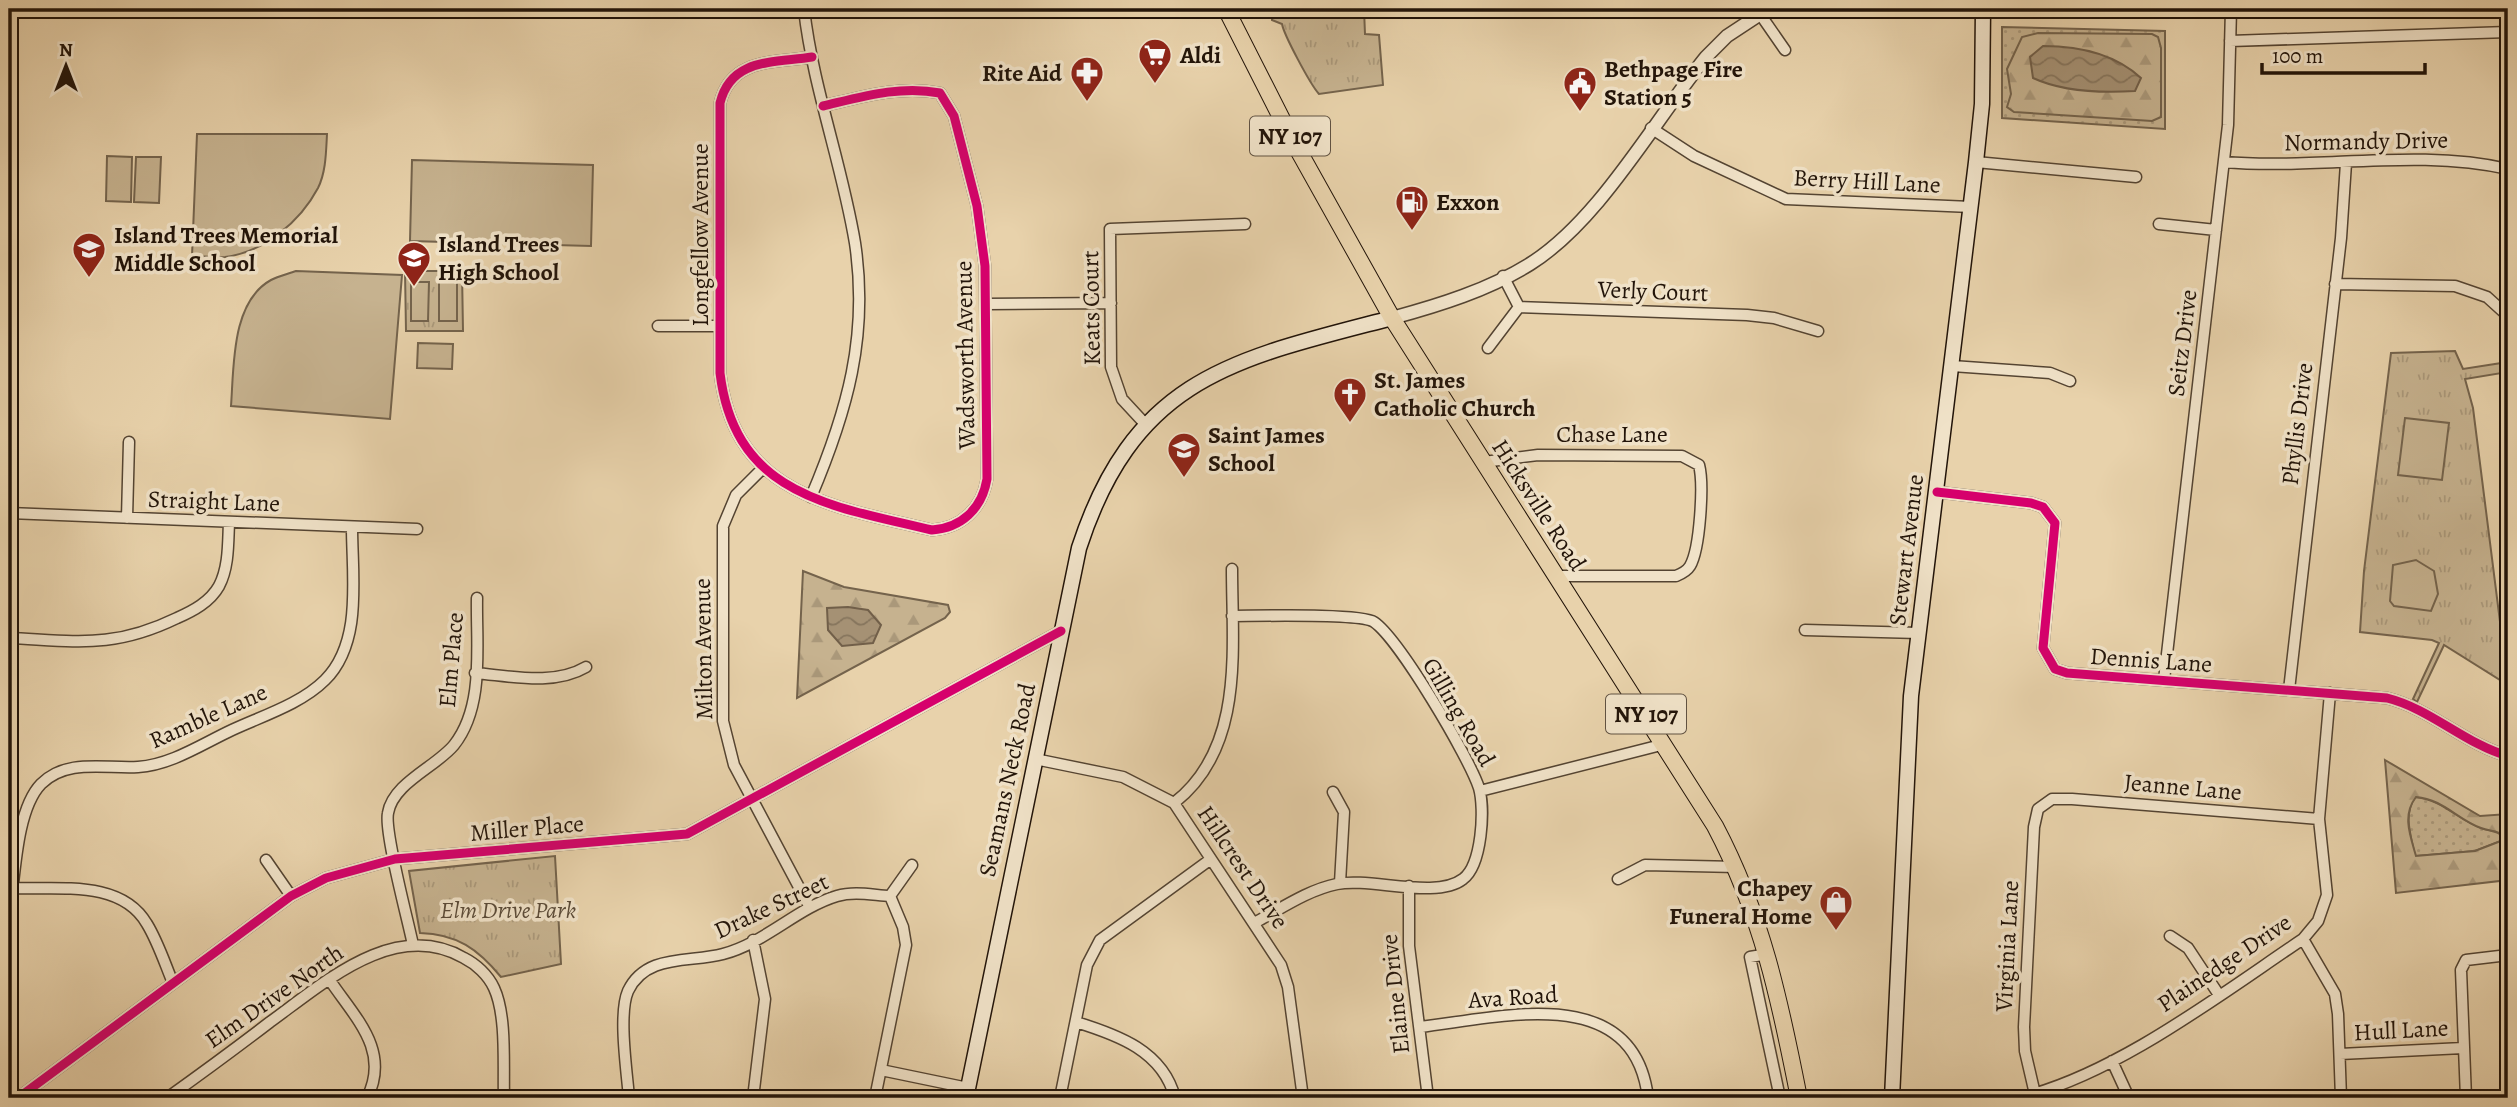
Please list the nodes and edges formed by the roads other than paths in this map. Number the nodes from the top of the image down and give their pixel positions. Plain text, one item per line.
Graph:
1 (804, 9) edge
2 (1226, 9) edge
3 (1983, 9) edge
4 (2231, 9) edge
5 (1764, 11) edge
6 (2508, 32) edge
7 (2230, 41) junction
8 (1785, 50) dead end
9 (812, 57) junction
10 (823, 106) junction
11 (1651, 128) junction
12 (1976, 162) junction
13 (2224, 162) junction
14 (2346, 163) junction
15 (2508, 169) edge
16 (2136, 177) dead end
17 (1971, 207) junction
18 (1245, 224) dead end
19 (2159, 224) dead end
20 (2216, 230) junction
21 (1503, 276) junction
22 (2335, 284) junction
23 (1111, 303) junction
24 (986, 304) junction
25 (1519, 307) junction
26 (2508, 316) edge
27 (1392, 318) junction
28 (658, 326) dead end
29 (720, 326) junction
30 (1818, 331) dead end
31 (1488, 348) dead end
32 (1952, 366) junction
33 (2070, 381) dead end
34 (1147, 426) junction
35 (129, 442) dead end
36 (1484, 462) junction
37 (762, 469) junction
38 (1937, 492) junction
39 (811, 497) junction
40 (9, 513) edge
41 (127, 518) junction
42 (229, 522) junction
43 (352, 527) junction
44 (417, 528) dead end
45 (1232, 569) dead end
46 (1557, 576) junction
47 (477, 598) dead end
48 (1232, 615) junction
49 (1805, 630) dead end
50 (1061, 631) junction
51 (1919, 633) junction
52 (9, 638) edge
53 (586, 667) dead end
54 (475, 673) junction
55 (2164, 680) junction
56 (2289, 690) junction
57 (2330, 693) junction
58 (1665, 744) junction
59 (2508, 756) edge
60 (1035, 759) junction
61 (1480, 791) junction
62 (1333, 792) dead end
63 (752, 800) junction
64 (1174, 803) junction
65 (2044, 803) joint
66 (2319, 819) junction
67 (395, 859) junction
68 (1211, 859) junction
69 (266, 860) dead end
70 (912, 864) dead end
71 (1737, 867) junction
72 (1618, 879) dead end
73 (1340, 883) junction
74 (1409, 886) junction
75 (14, 888) junction
76 (291, 897) junction
77 (890, 897) junction
78 (809, 906) junction
79 (9, 917) edge
80 (1256, 922) junction
81 (2170, 936) dead end
82 (2303, 939) junction
83 (753, 940) junction
84 (413, 945) junction
85 (1768, 954) junction
86 (2508, 955) edge
87 (329, 979) junction
88 (173, 983) junction
89 (2219, 995) junction
90 (1076, 1022) junction
91 (1420, 1027) junction
92 (2463, 1048) junction
93 (2340, 1054) junction
94 (2112, 1061) junction
95 (881, 1070) junction
96 (967, 1093) edge
97 (2035, 1094) junction
98 (18, 1098) edge
99 (167, 1098) edge
100 (367, 1098) edge
101 (504, 1098) edge
102 (629, 1098) edge
103 (752, 1098) edge
104 (875, 1098) edge
105 (1060, 1098) edge
106 (1175, 1098) edge
107 (1303, 1098) edge
108 (1428, 1098) edge
109 (1648, 1098) edge
110 (1780, 1098) edge
111 (1799, 1098) edge
112 (1892, 1098) edge
113 (2018, 1098) edge
114 (2129, 1098) edge
115 (2341, 1098) edge
116 (2466, 1098) edge

1 - 9 street
2 - 27 main road, Hicksville Road / NY 107
3 - 12 main road, Stewart Avenue
4 - 7 street, Seitz Drive
5 - 8 street
5 - 11 street
6 - 7 street
7 - 13 street, Seitz Drive
9 - 10 street
9 - 29 street, Longfellow Avenue
10 - 24 street, Wadsworth Avenue
10 - 39 street
11 - 17 street, Berry Hill Lane
11 - 21 street
12 - 16 street
12 - 17 main road, Stewart Avenue
13 - 14 street, Normandy Drive
13 - 20 street, Seitz Drive
14 - 15 street, Normandy Drive
14 - 22 street, Phyllis Drive
17 - 32 main road, Stewart Avenue
18 - 23 street, Keats Court
19 - 20 street
20 - 55 street, Seitz Drive
21 - 25 street
21 - 27 street
22 - 26 street
22 - 56 street, Phyllis Drive
23 - 24 street
23 - 34 street, Keats Court
24 - 39 street, Wadsworth Avenue
25 - 30 street, Verly Court
25 - 31 street
27 - 34 main road, Seamans Neck Road
27 - 36 main road, Hicksville Road / NY 107
28 - 29 street
29 - 37 street, Longfellow Avenue
32 - 33 street
32 - 38 main road, Stewart Avenue
34 - 50 main road, Seamans Neck Road
35 - 41 street
36 - 46 main road, Hicksville Road / NY 107
36 - 46 street, Chase Lane
37 - 39 street, Wadsworth Avenue
37 - 63 street, Milton Avenue
38 - 51 main road, Stewart Avenue
38 - 55 street, Dennis Lane
40 - 41 street, Straight Lane
41 - 42 street, Straight Lane
42 - 43 street, Straight Lane
42 - 52 street
43 - 44 street, Straight Lane
43 - 75 street, Ramble Lane
45 - 48 street
46 - 58 main road, Hicksville Road / NY 107
47 - 54 street, Elm Place
48 - 61 street, Gilling Road
48 - 64 street
49 - 51 street
50 - 60 main road, Seamans Neck Road
50 - 63 street, Miller Place
51 - 112 main road, Stewart Avenue
53 - 54 street
54 - 67 street, Elm Place
55 - 56 street, Dennis Lane
56 - 57 street, Dennis Lane
57 - 59 street, Dennis Lane
57 - 66 street, Plainedge Drive
58 - 61 street
58 - 71 main road, Hicksville Road / NY 107
60 - 64 street, Hillcrest Drive
60 - 96 main road, Seamans Neck Road
61 - 74 street, Gilling Road
62 - 73 street
63 - 67 street, Miller Place
63 - 78 street, Milton Avenue
64 - 68 street, Hillcrest Drive
65 - 66 street, Jeanne Lane
65 - 97 street, Virginia Lane
66 - 82 street, Plainedge Drive
67 - 76 street, Miller Place
67 - 84 street
68 - 80 street, Hillcrest Drive
68 - 90 street
69 - 76 street
70 - 77 street
71 - 72 street
71 - 85 main road, Hicksville Road / NY 107
73 - 74 street, Gilling Road
73 - 80 street, Gilling Road
74 - 91 street, Elaine Drive
75 - 79 street, Ramble Lane
75 - 88 street
76 - 88 street, Miller Place
77 - 78 street, Drake Street
77 - 95 street
78 - 83 street, Drake Street
80 - 107 street, Hillcrest Drive
81 - 89 street
82 - 89 street, Plainedge Drive
82 - 93 street
83 - 102 street, Drake Street
83 - 103 street
84 - 87 street, Elm Drive North
84 - 101 street, Elm Drive North
85 - 110 street
85 - 111 main road, Hicksville Road / NY 107
86 - 92 street
87 - 99 street, Elm Drive North
87 - 100 street
88 - 98 street, Miller Place
89 - 94 street, Plainedge Drive
90 - 105 street
90 - 106 street
91 - 108 street, Elaine Drive
91 - 109 street, Ava Road
92 - 93 street, Hull Lane
92 - 116 street
93 - 115 street
94 - 97 street, Plainedge Drive
94 - 114 street
95 - 96 street
95 - 104 street
97 - 113 street, Plainedge Drive

